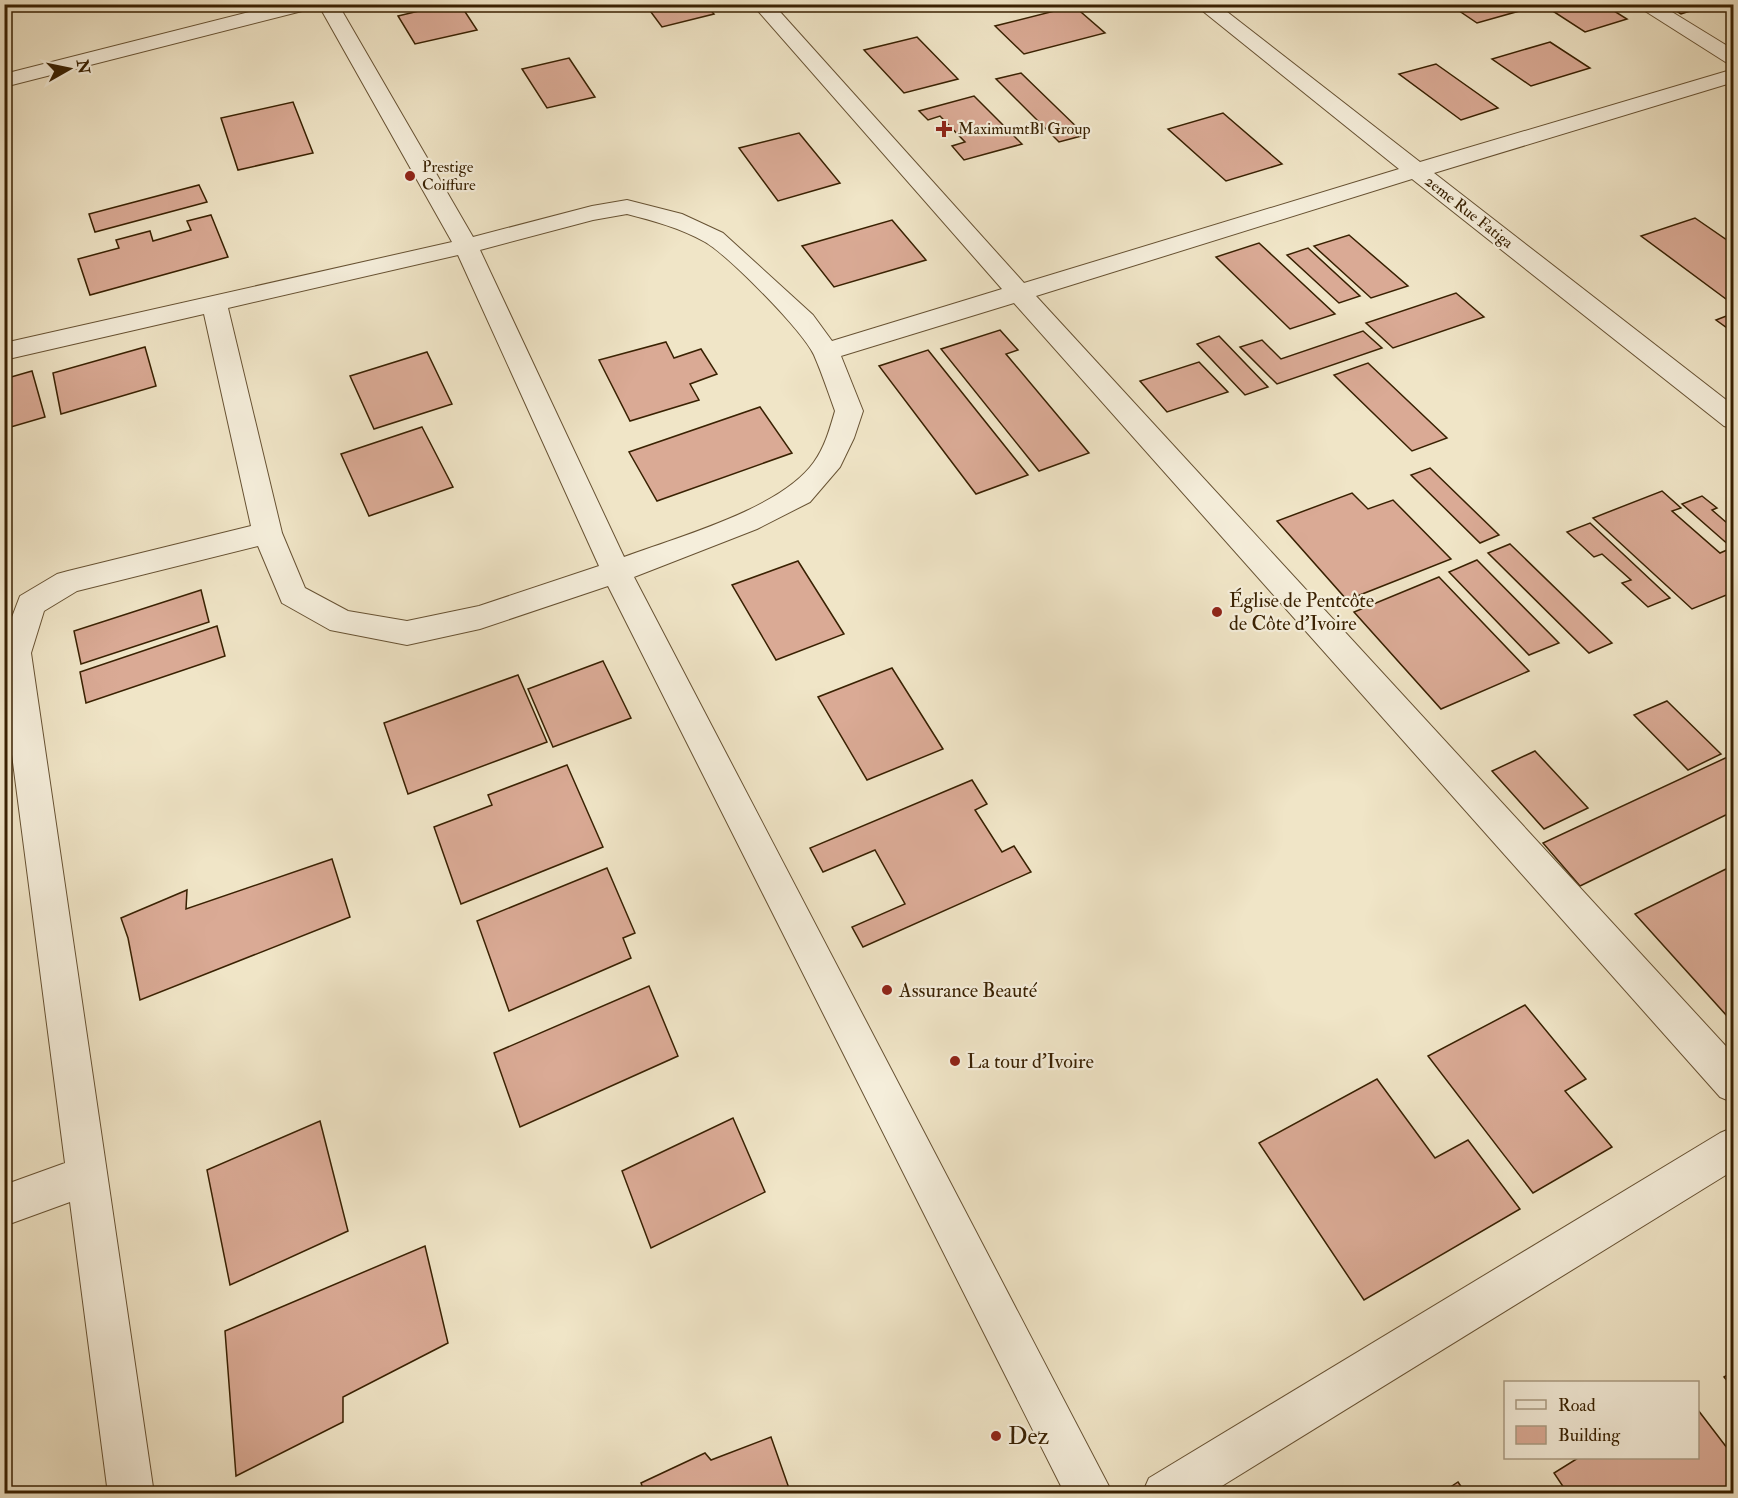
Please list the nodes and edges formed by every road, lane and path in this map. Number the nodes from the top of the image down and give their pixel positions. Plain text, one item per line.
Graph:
1 (307, 4) edge
2 (328, 4) edge
3 (762, 4) edge
4 (1203, 4) edge
5 (1644, 4) edge
6 (1734, 59) edge
7 (1734, 75) edge
8 (4, 81) edge
9 (1415, 171) junction
10 (466, 246) junction
11 (1020, 294) junction
12 (214, 303) junction
13 (4, 352) edge
14 (826, 352) junction
15 (1734, 420) edge
16 (267, 533) junction
17 (616, 572) junction
18 (1734, 1084) edge
19 (1734, 1147) edge
20 (87, 1175) junction
21 (4, 1206) edge
22 (131, 1494) edge
23 (1090, 1494) edge
24 (1165, 1494) edge

1 - 8 street
2 - 10 street
3 - 11 street
4 - 9 street, 2eme Rue Fatiga
5 - 6 street
7 - 9 street
9 - 11 street
9 - 15 street, 2eme Rue Fatiga
10 - 12 street
10 - 14 street
10 - 17 street
11 - 14 street
11 - 18 street
12 - 13 street
12 - 16 street
14 - 17 street
16 - 17 street
16 - 20 street
17 - 23 street
19 - 24 street
20 - 21 street
20 - 22 street

